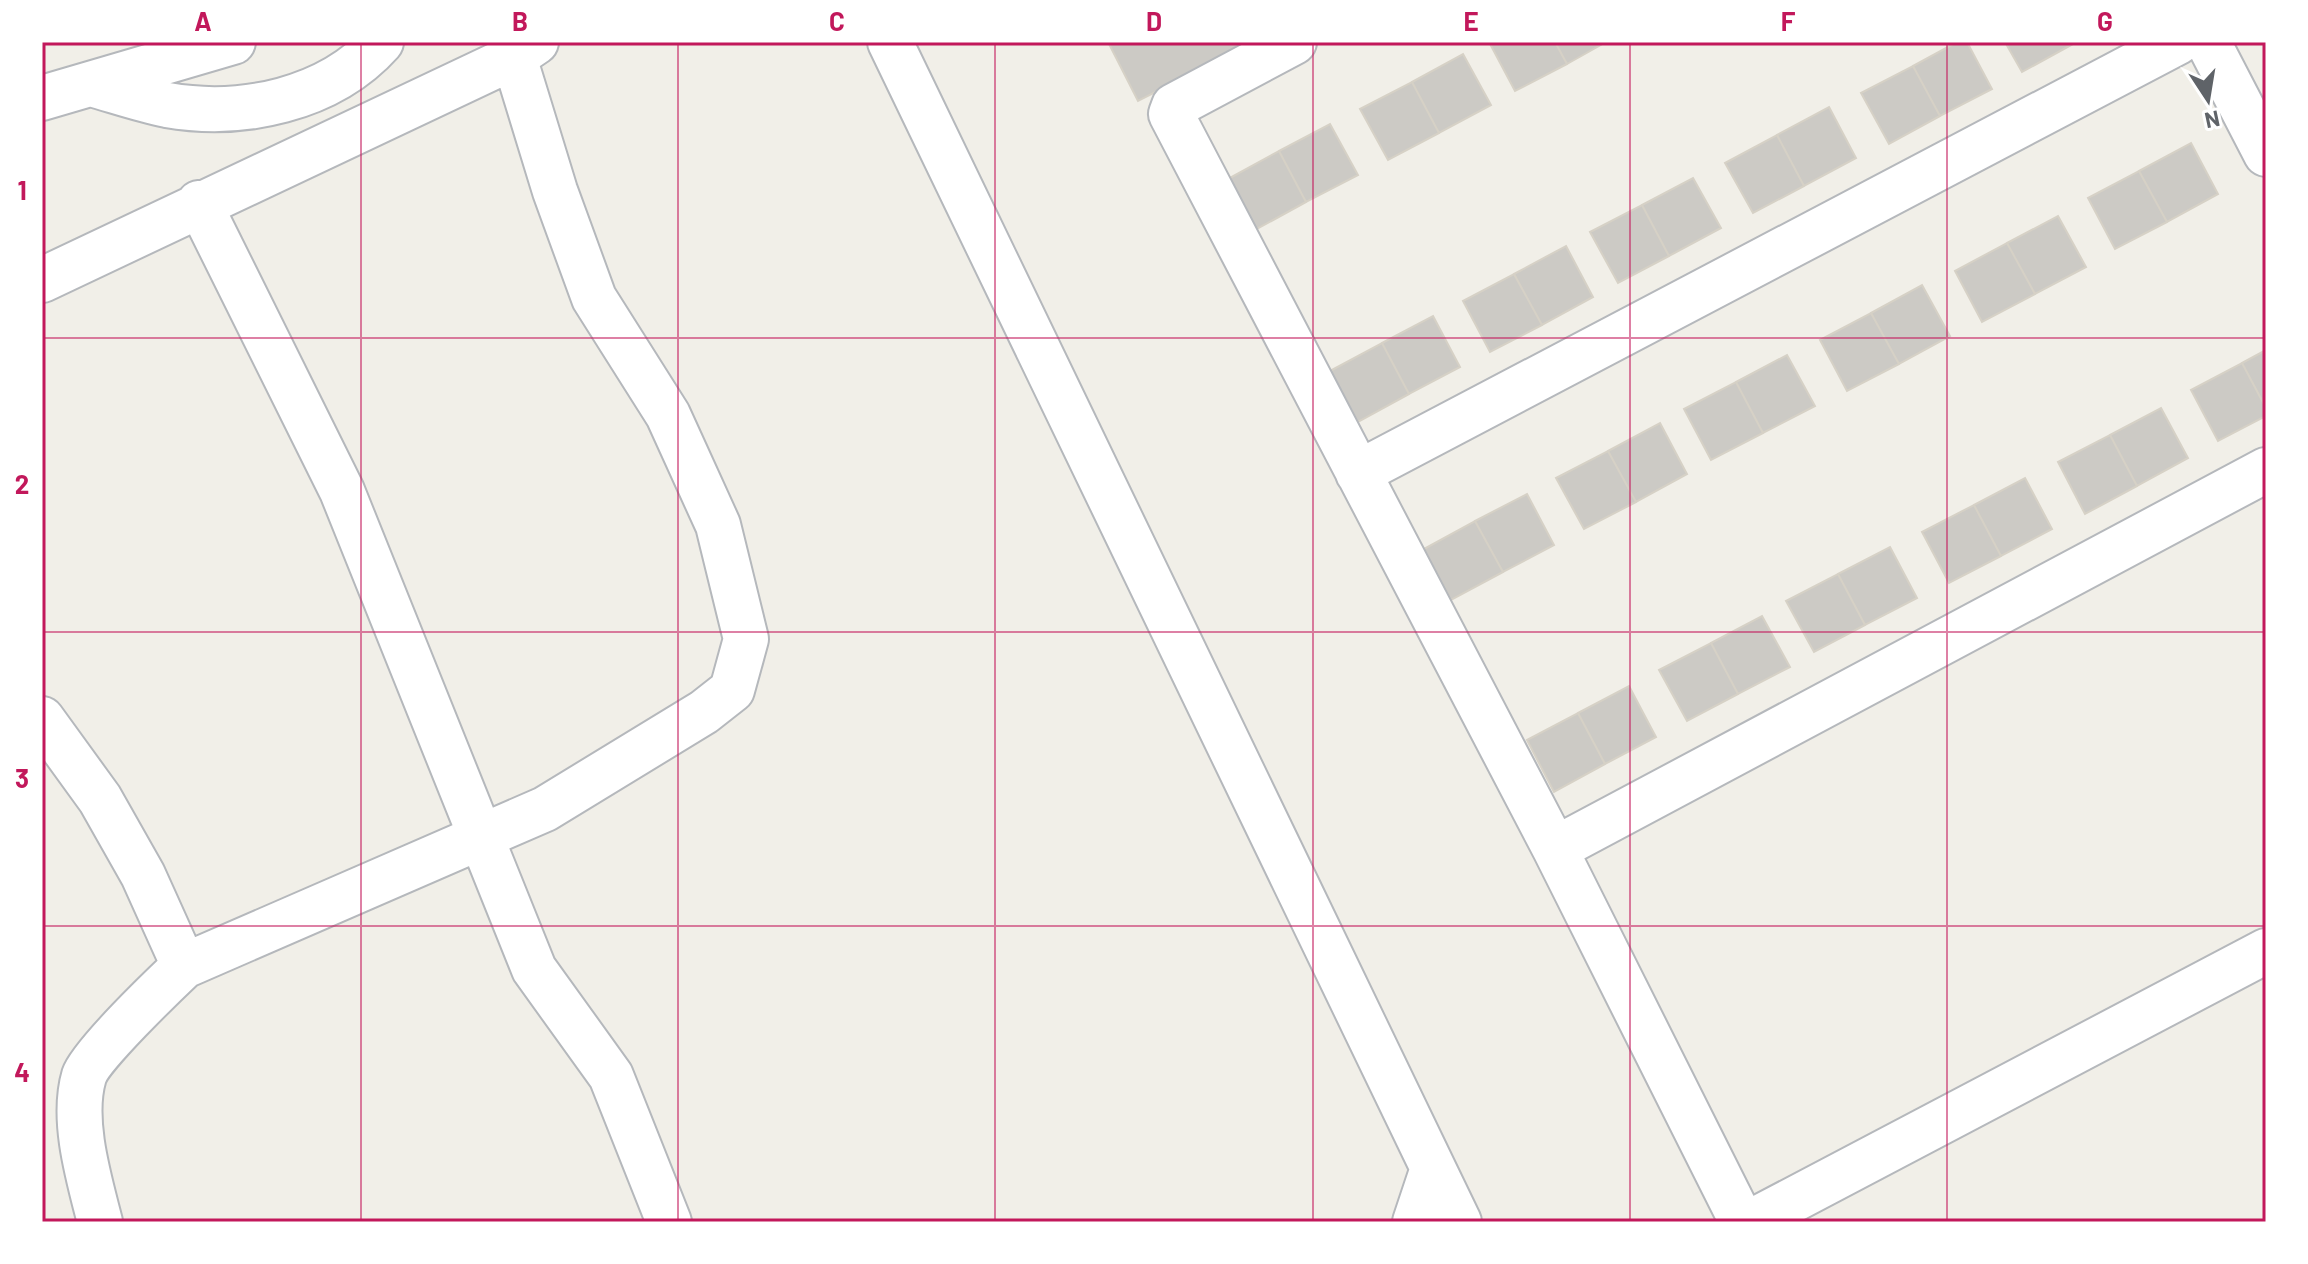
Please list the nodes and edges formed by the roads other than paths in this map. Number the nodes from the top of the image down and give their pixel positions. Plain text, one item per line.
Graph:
1 (233, 42) edge
2 (381, 42) edge
3 (890, 42) edge
4 (1294, 42) edge
5 (2178, 42) edge
6 (2208, 42) edge
7 (525, 50) edge
8 (334, 79) junction
9 (91, 84) junction
10 (42, 98) edge
11 (372, 125) junction
12 (2266, 154) edge
13 (199, 203) junction
14 (42, 280) edge
15 (2266, 470) edge
16 (1358, 473) junction
17 (42, 719) edge
18 (479, 837) junction
19 (1555, 849) junction
20 (2266, 951) edge
21 (184, 966) junction
22 (1433, 1168) junction
23 (100, 1222) edge
24 (669, 1222) edge
25 (1415, 1222) edge
26 (1459, 1222) edge
27 (1742, 1222) edge
28 (1751, 1222) edge

1 - 9 street
2 - 8 street
3 - 22 street
4 - 16 street
5 - 16 street
6 - 12 street
7 - 11 street
7 - 18 street
8 - 9 street
8 - 11 street
9 - 10 street
11 - 13 street
13 - 14 street
13 - 18 street
15 - 19 street
16 - 19 street
17 - 21 street
18 - 21 street
18 - 24 street
19 - 27 street
20 - 28 street
21 - 23 street
22 - 25 street
22 - 26 street

